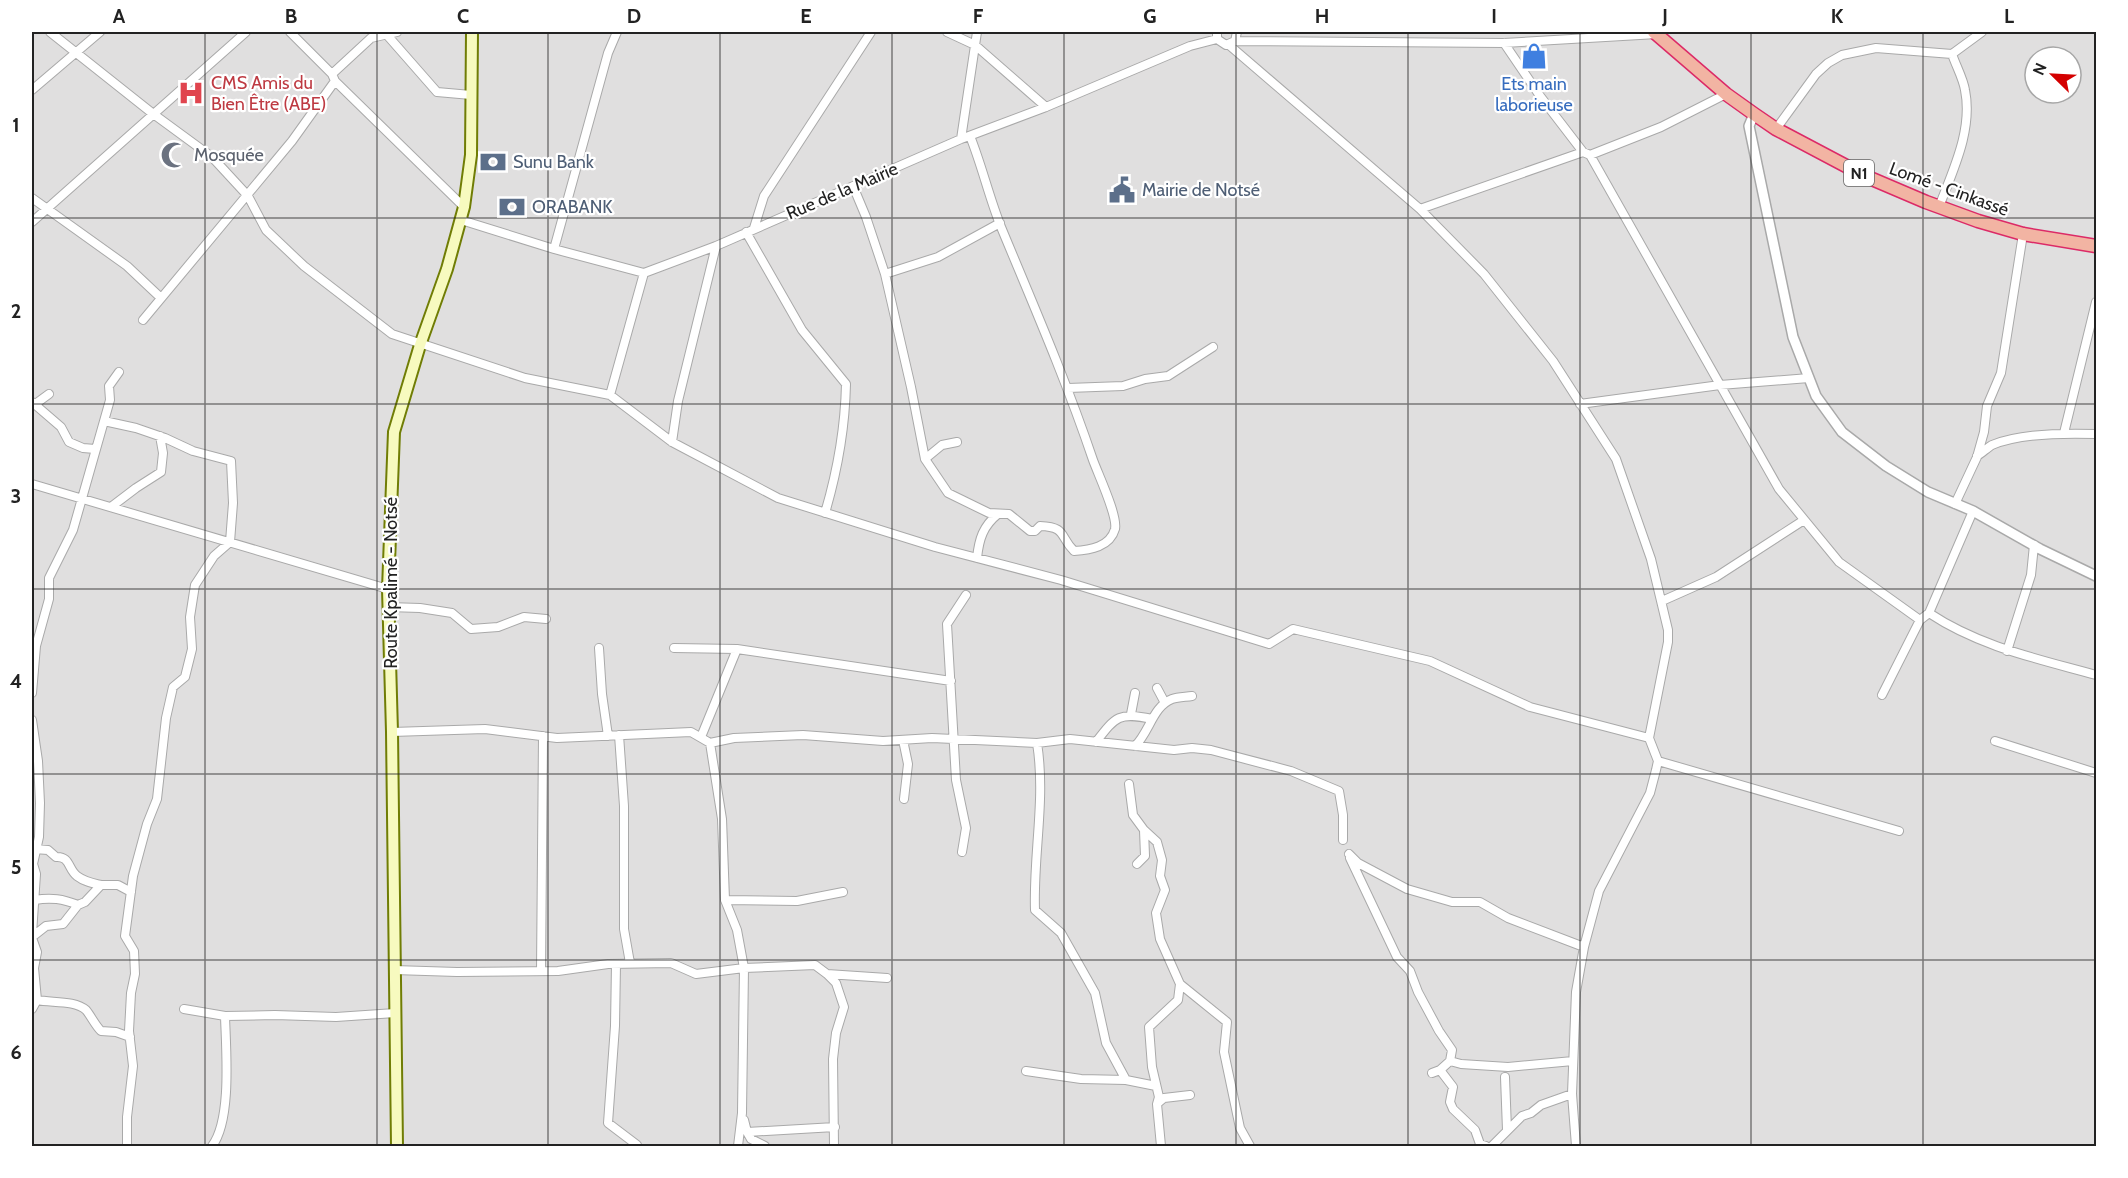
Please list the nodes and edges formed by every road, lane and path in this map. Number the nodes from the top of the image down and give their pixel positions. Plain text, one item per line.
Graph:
1 (50, 32) edge
2 (100, 32) edge
3 (246, 32) edge
4 (290, 32) edge
5 (397, 32) edge
6 (472, 32) edge
7 (617, 32) edge
8 (871, 32) edge
9 (947, 32) edge
10 (977, 32) edge
11 (1237, 32) edge
12 (1982, 32) edge
13 (1217, 33) edge
14 (1655, 33) edge
15 (387, 35) junction
16 (1232, 43) junction
17 (1504, 43) junction
18 (975, 45) junction
19 (76, 51) junction
20 (1952, 54) junction
21 (334, 77) junction
22 (32, 90) edge
23 (1726, 94) junction
24 (471, 95) junction
25 (1046, 106) junction
26 (152, 113) junction
27 (1754, 114) junction
28 (1776, 129) junction
29 (970, 136) junction
30 (961, 140) junction
31 (1587, 153) junction
32 (853, 186) junction
33 (248, 196) junction
34 (32, 198) edge
35 (465, 207) junction
36 (1939, 207) junction
37 (46, 209) junction
38 (1420, 209) junction
39 (461, 220) junction
40 (32, 222) edge
41 (1000, 223) junction
42 (750, 230) junction
43 (2023, 234) junction
44 (716, 246) junction
45 (2097, 246) edge
46 (554, 249) junction
47 (644, 273) junction
48 (885, 274) junction
49 (161, 298) junction
50 (2097, 302) edge
51 (144, 320) dead end
52 (420, 345) junction
53 (1213, 347) dead end
54 (119, 372) dead end
55 (1809, 378) junction
56 (1720, 385) junction
57 (1068, 388) junction
58 (49, 393) dead end
59 (610, 395) junction
60 (33, 403) edge
61 (1581, 404) junction
62 (104, 421) junction
63 (2064, 433) junction
64 (2097, 434) edge
65 (160, 436) junction
66 (672, 441) junction
67 (957, 442) dead end
68 (95, 449) junction
69 (1977, 457) junction
70 (925, 459) junction
71 (32, 484) edge
72 (81, 498) junction
73 (1955, 504) junction
74 (111, 507) junction
75 (1973, 511) junction
76 (825, 513) junction
77 (998, 513) junction
78 (1804, 520) junction
79 (230, 542) junction
80 (2034, 545) junction
81 (977, 558) junction
82 (2097, 576) edge
83 (388, 589) junction
84 (966, 595) dead end
85 (1662, 601) junction
86 (388, 607) junction
87 (1929, 613) junction
88 (546, 619) dead end
89 (1920, 620) junction
90 (599, 648) dead end
91 (674, 648) dead end
92 (737, 649) junction
93 (2007, 651) junction
94 (2097, 675) edge
95 (951, 681) junction
96 (1157, 688) dead end
97 (32, 693) edge
98 (1135, 693) dead end
99 (1882, 695) dead end
100 (1192, 696) dead end
101 (1165, 703) junction
102 (1131, 714) junction
103 (1152, 719) junction
104 (32, 720) edge
105 (392, 732) junction
106 (33, 734) edge
107 (619, 735) junction
108 (543, 736) junction
109 (608, 736) junction
110 (701, 737) junction
111 (1649, 738) junction
112 (954, 739) junction
113 (903, 740) junction
114 (1995, 741) dead end
115 (1096, 742) junction
116 (710, 743) junction
117 (1037, 743) junction
118 (1135, 746) junction
119 (1658, 761) junction
120 (2097, 772) edge
121 (1129, 784) dead end
122 (904, 799) dead end
123 (1144, 830) junction
124 (1899, 831) dead end
125 (1343, 840) dead end
126 (34, 849) edge
127 (962, 852) dead end
128 (1137, 864) dead end
129 (101, 885) junction
130 (131, 892) junction
131 (843, 892) dead end
132 (35, 900) junction
133 (725, 900) junction
134 (78, 905) junction
135 (32, 936) edge
136 (1584, 947) junction
137 (630, 963) junction
138 (616, 964) junction
139 (744, 968) junction
140 (394, 970) junction
141 (541, 971) junction
142 (827, 974) junction
143 (886, 978) dead end
144 (1180, 984) junction
145 (37, 1000) junction
146 (32, 1009) edge
147 (184, 1010) dead end
148 (395, 1013) junction
149 (225, 1016) junction
150 (130, 1037) junction
151 (1573, 1060) junction
152 (1450, 1061) junction
153 (1026, 1071) dead end
154 (1505, 1077) dead end
155 (1126, 1080) junction
156 (1156, 1086) junction
157 (1572, 1094) junction
158 (1190, 1095) dead end
159 (1157, 1104) junction
160 (742, 1113) junction
161 (835, 1127) junction
162 (1507, 1130) junction
163 (747, 1132) junction
164 (128, 1146) edge
165 (212, 1146) edge
166 (397, 1146) edge
167 (637, 1146) edge
168 (738, 1146) edge
169 (765, 1146) edge
170 (834, 1146) edge
171 (1161, 1146) edge
172 (1250, 1146) edge
173 (1486, 1146) edge
174 (1492, 1146) edge
175 (1576, 1146) edge

1 - 19 street
2 - 19 street
3 - 26 street
4 - 21 street
5 - 15 street
6 - 24 main road, Route Kpalimé - Notsé
7 - 46 street
8 - 42 street
9 - 18 street
10 - 18 street
11 - 16 street
12 - 20 street
13 - 16 street
13 - 25 street, Rue de la Mairie
14 - 17 street
14 - 23 highway, Lomé - Cinkassé / N1
15 - 21 street
15 - 24 street
16 - 17 street
16 - 38 street
17 - 31 street
18 - 25 street
18 - 30 street
19 - 22 street
19 - 26 street
20 - 28 street
20 - 36 street
21 - 33 street
21 - 35 street
23 - 27 highway, Lomé - Cinkassé / N1
23 - 31 street
24 - 35 main road, Route Kpalimé - Notsé
25 - 29 street, Rue de la Mairie
26 - 33 street
26 - 37 street
27 - 28 highway, Lomé - Cinkassé / N1
27 - 55 street
28 - 36 highway, Lomé - Cinkassé / N1
29 - 30 street, Rue de la Mairie
29 - 41 street
30 - 32 street, Rue de la Mairie
31 - 38 street
31 - 56 street
32 - 42 street, Rue de la Mairie
32 - 48 street
33 - 49 street
33 - 52 street
34 - 37 street
35 - 39 main road, Route Kpalimé - Notsé
36 - 43 highway, Lomé - Cinkassé / N1
37 - 40 street
37 - 49 street
38 - 61 street
39 - 46 street
39 - 52 main road, Route Kpalimé - Notsé
41 - 48 street
41 - 57 street
42 - 44 street, Rue de la Mairie
42 - 76 street
43 - 45 highway, Lomé - Cinkassé / N1
43 - 69 street
44 - 47 street, Rue de la Mairie
44 - 66 street
46 - 47 street
47 - 59 street
48 - 70 street
49 - 51 street
50 - 63 street
52 - 59 street
52 - 83 main road, Route Kpalimé - Notsé
53 - 57 street
54 - 62 street
55 - 56 street
55 - 73 street
56 - 61 street
56 - 78 street
57 - 77 street
58 - 60 street
59 - 66 street
60 - 68 street
61 - 85 street
62 - 65 street
62 - 68 street
63 - 64 street
63 - 69 street
65 - 74 street
65 - 79 street
66 - 76 street
67 - 70 street
68 - 72 street
69 - 73 street
70 - 77 street
71 - 72 street
72 - 74 street
72 - 97 street
73 - 75 street
74 - 79 street
75 - 80 street
75 - 87 street
76 - 81 street
77 - 81 street
78 - 85 street
78 - 89 street
79 - 83 street
79 - 130 street
80 - 82 street
80 - 93 street
81 - 111 street
83 - 86 main road, Route Kpalimé - Notsé
84 - 95 street
85 - 111 street
86 - 88 street
86 - 105 main road, Route Kpalimé - Notsé
87 - 89 street
87 - 93 street
89 - 99 street
90 - 109 street
91 - 92 street
92 - 95 street
92 - 110 street
93 - 94 street
95 - 112 street
96 - 101 street
98 - 102 street
100 - 101 street
101 - 103 street
102 - 103 street
102 - 115 street
103 - 118 street
104 - 106 street
105 - 108 street
105 - 140 main road, Route Kpalimé - Notsé
106 - 126 street
107 - 109 street
107 - 110 street
107 - 137 street
108 - 109 street
108 - 141 street
110 - 116 street
111 - 119 street
112 - 113 street
112 - 117 street
112 - 127 street
113 - 116 street
113 - 122 street
114 - 120 street
115 - 117 street
115 - 118 street
116 - 133 street
117 - 155 street
118 - 125 street
119 - 124 street
119 - 136 street
121 - 123 street
123 - 128 street
123 - 144 street
126 - 129 street
126 - 132 street
129 - 130 street
129 - 134 street
130 - 150 street
131 - 133 street
132 - 134 street
132 - 135 street
133 - 139 street
134 - 135 street
135 - 145 street
136 - 151 street
136 - 152 street
137 - 138 street
137 - 139 street
138 - 141 street
138 - 167 street
139 - 142 street
139 - 160 street
140 - 141 street
140 - 148 main road, Route Kpalimé - Notsé
142 - 143 street
142 - 161 street
144 - 156 street
144 - 172 street
145 - 146 street
145 - 150 street
147 - 149 street
148 - 149 street
148 - 166 main road, Route Kpalimé - Notsé
149 - 165 street
150 - 164 street
151 - 152 street
151 - 157 street
152 - 173 street
153 - 155 street
154 - 162 street
155 - 156 street
156 - 159 street
157 - 162 street
157 - 175 street
158 - 159 street
159 - 171 street
160 - 163 street
160 - 168 street
161 - 163 street
161 - 170 street
162 - 174 street
163 - 169 street

